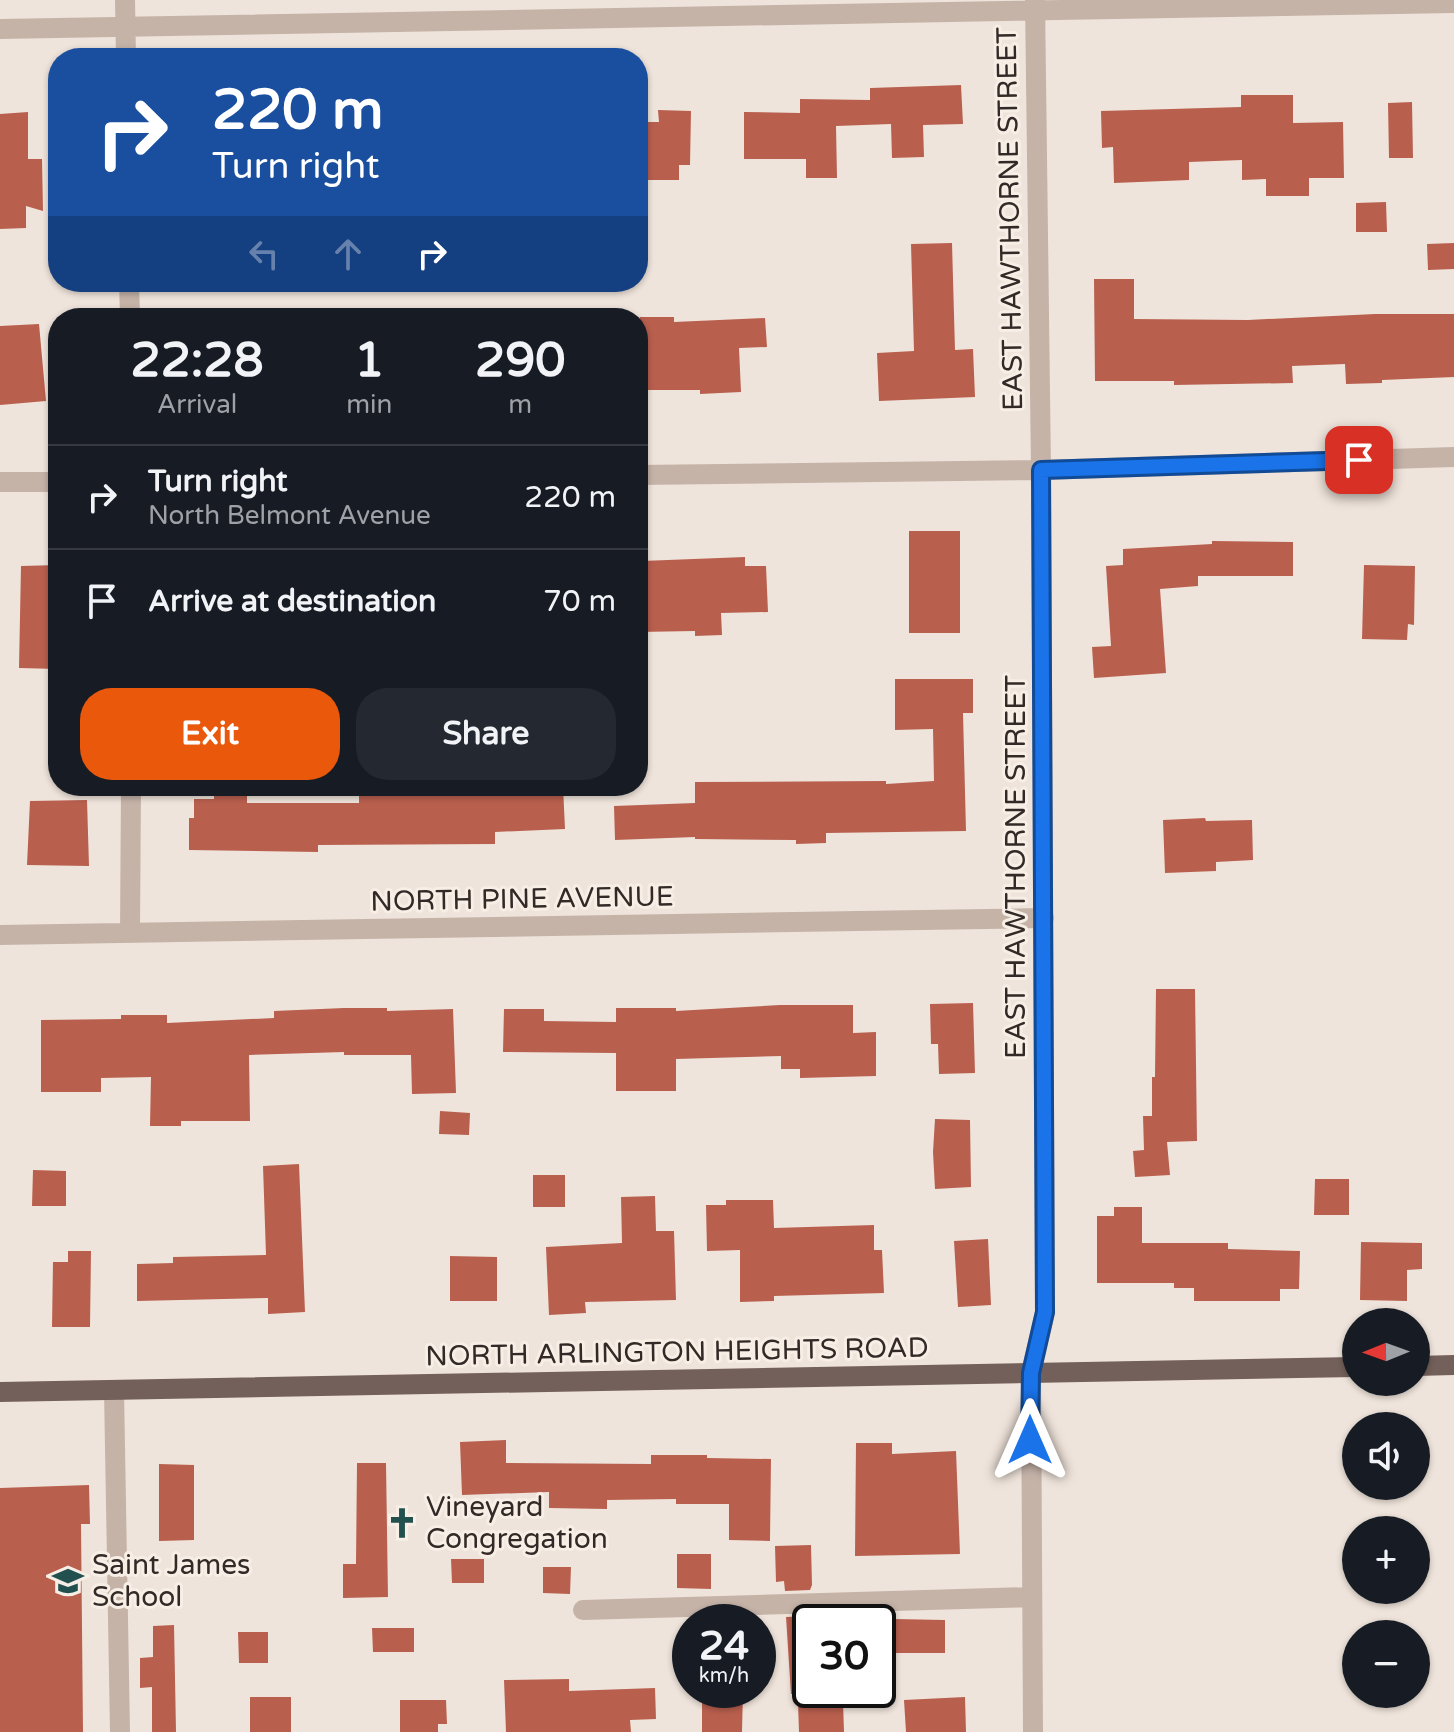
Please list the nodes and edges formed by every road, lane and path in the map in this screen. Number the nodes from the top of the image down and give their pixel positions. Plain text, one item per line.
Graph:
1 (125, 0) edge
2 (1454, 3) edge
3 (1035, 6) edge
4 (125, 27) junction
5 (0, 29) edge
6 (126, 48) edge
7 (1454, 457) edge
8 (1041, 470) junction
9 (648, 475) edge
10 (0, 482) edge
11 (48, 482) edge
12 (131, 796) edge
13 (1044, 918) junction
14 (130, 933) junction
15 (0, 935) edge
16 (1454, 1365) edge
17 (1430, 1366) edge
18 (1342, 1367) edge
19 (1031, 1373) junction
20 (114, 1390) junction
21 (0, 1392) edge
22 (1031, 1597) junction
23 (583, 1610) dead end
24 (120, 1732) edge
25 (1033, 1732) edge

1 - 4 street
2 - 3 street
3 - 4 street
3 - 8 street, EAST HAWTHORNE STREET
4 - 5 street
4 - 6 street
7 - 8 street
8 - 9 street
8 - 13 street, EAST HAWTHORNE STREET
10 - 11 street
12 - 14 street
13 - 14 street, NORTH PINE AVENUE
13 - 19 street, EAST HAWTHORNE STREET
14 - 15 street, NORTH PINE AVENUE
16 - 17 main road
18 - 19 main road, NORTH ARLINGTON HEIGHTS ROAD
19 - 20 main road, NORTH ARLINGTON HEIGHTS ROAD
19 - 22 street, EAST HAWTHORNE STREET
20 - 21 main road, NORTH ARLINGTON HEIGHTS ROAD
20 - 24 street
22 - 23 street
22 - 25 street, EAST HAWTHORNE STREET

